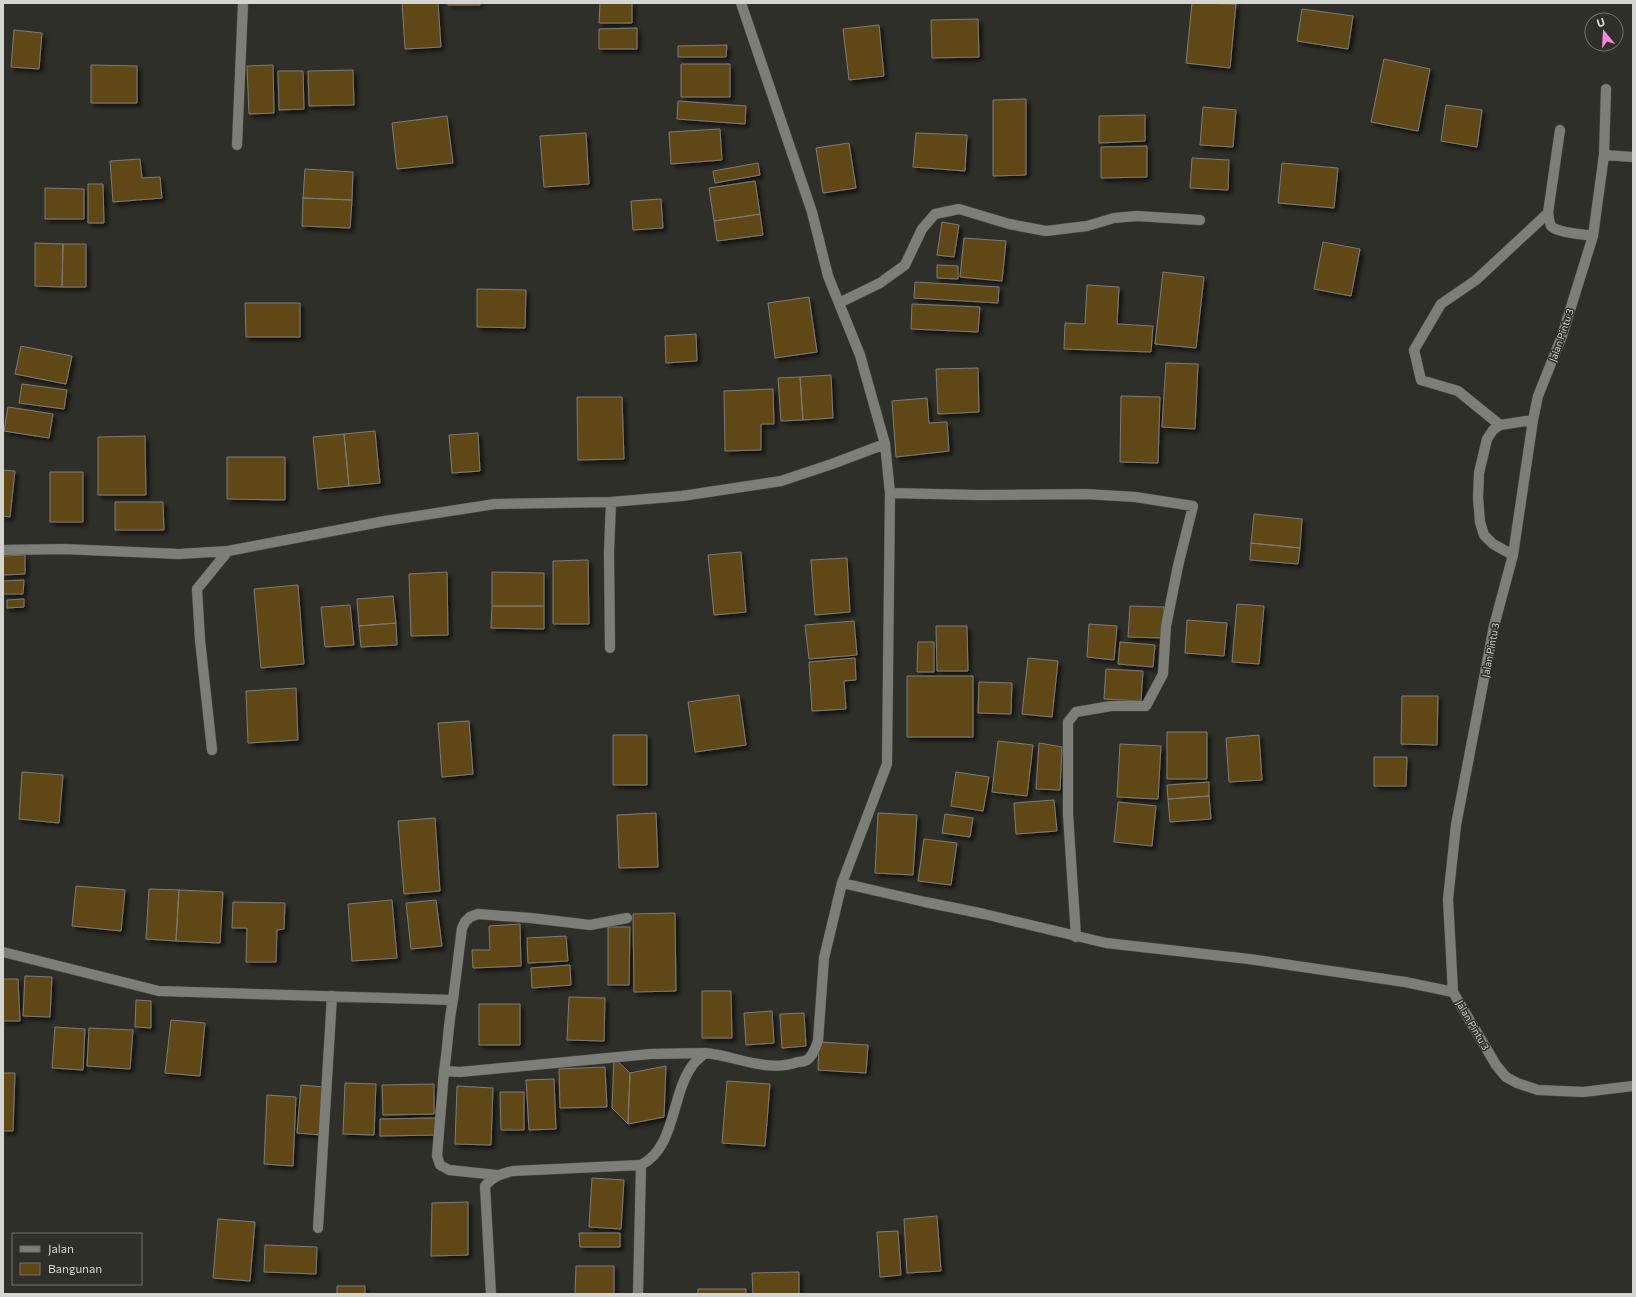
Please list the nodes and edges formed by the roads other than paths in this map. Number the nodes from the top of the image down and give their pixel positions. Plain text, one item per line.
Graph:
1 (243, 3) edge
2 (741, 3) edge
3 (1606, 89) dead end
4 (1560, 130) dead end
5 (237, 145) dead end
6 (1604, 155) junction
7 (1633, 157) edge
8 (1548, 213) junction
9 (1200, 220) dead end
10 (1593, 236) junction
11 (839, 303) junction
12 (1533, 420) junction
13 (1500, 425) junction
14 (886, 444) junction
15 (890, 493) junction
16 (611, 502) junction
17 (3, 550) edge
18 (228, 551) junction
19 (1513, 556) junction
20 (610, 648) dead end
21 (212, 750) dead end
22 (842, 883) junction
23 (627, 918) dead end
24 (1076, 937) junction
25 (3, 952) edge
26 (1453, 992) junction
27 (332, 996) junction
28 (453, 1000) junction
29 (705, 1053) junction
30 (444, 1071) junction
31 (1633, 1086) edge
32 (641, 1165) junction
33 (497, 1175) junction
34 (318, 1228) dead end
35 (491, 1294) edge
36 (638, 1294) edge

1 - 5 street
2 - 11 street
3 - 6 street, Jalan Pintu 3
4 - 8 street
6 - 7 street
6 - 10 street, Jalan Pintu 3
8 - 10 street
8 - 13 street
9 - 11 street
10 - 12 street, Jalan Pintu 3
11 - 14 street
12 - 13 street
12 - 19 street, Jalan Pintu 3
13 - 19 street
14 - 15 street
14 - 16 street
15 - 22 street
15 - 24 street
16 - 18 street
16 - 20 street
17 - 18 street
18 - 21 street
19 - 26 street, Jalan Pintu 3
22 - 24 street
22 - 29 street
23 - 28 street
24 - 26 street
25 - 27 street
26 - 31 street, Jalan Pintu 3
27 - 28 street
27 - 34 street
28 - 30 street
29 - 30 street
29 - 32 street
30 - 33 street
32 - 33 street
32 - 36 street
33 - 35 street

